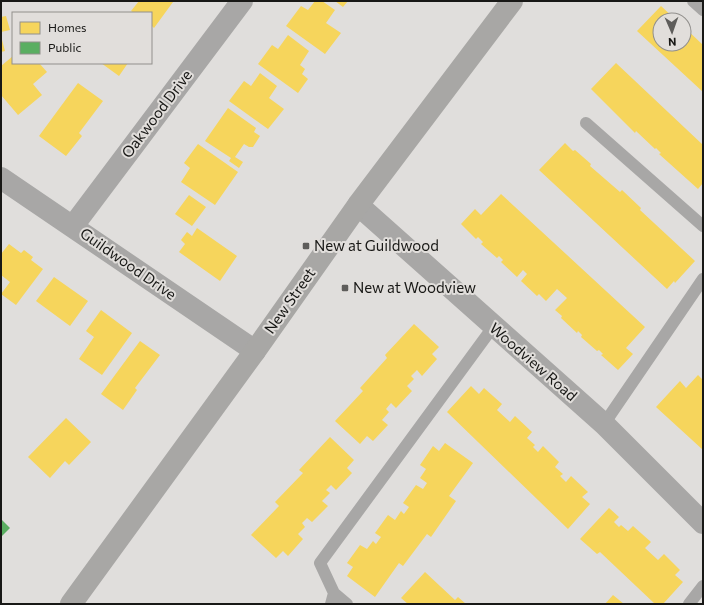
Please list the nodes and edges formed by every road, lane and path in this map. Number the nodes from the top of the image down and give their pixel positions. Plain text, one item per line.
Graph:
1 (242, 1) edge
2 (512, 1) edge
3 (693, 1) edge
4 (703, 10) edge
5 (586, 123) dead end
6 (1, 178) edge
7 (358, 205) junction
8 (73, 226) junction
9 (703, 226) edge
10 (703, 279) edge
11 (493, 326) junction
12 (255, 351) junction
13 (604, 424) junction
14 (703, 523) edge
15 (703, 586) edge
16 (333, 599) edge
17 (71, 604) edge
18 (347, 604) edge
19 (689, 604) edge

1 - 8 street, Oakwood Drive
2 - 7 main road, New Street
3 - 4 lane
5 - 9 lane
6 - 8 street, Guildwood Drive
7 - 11 street, Woodview Road
7 - 12 main road, New Street
8 - 12 street, Guildwood Drive
10 - 13 lane
11 - 13 street, Woodview Road
11 - 16 lane
12 - 17 main road, New Street
13 - 14 street, Woodview Road
15 - 19 lane
16 - 18 lane

